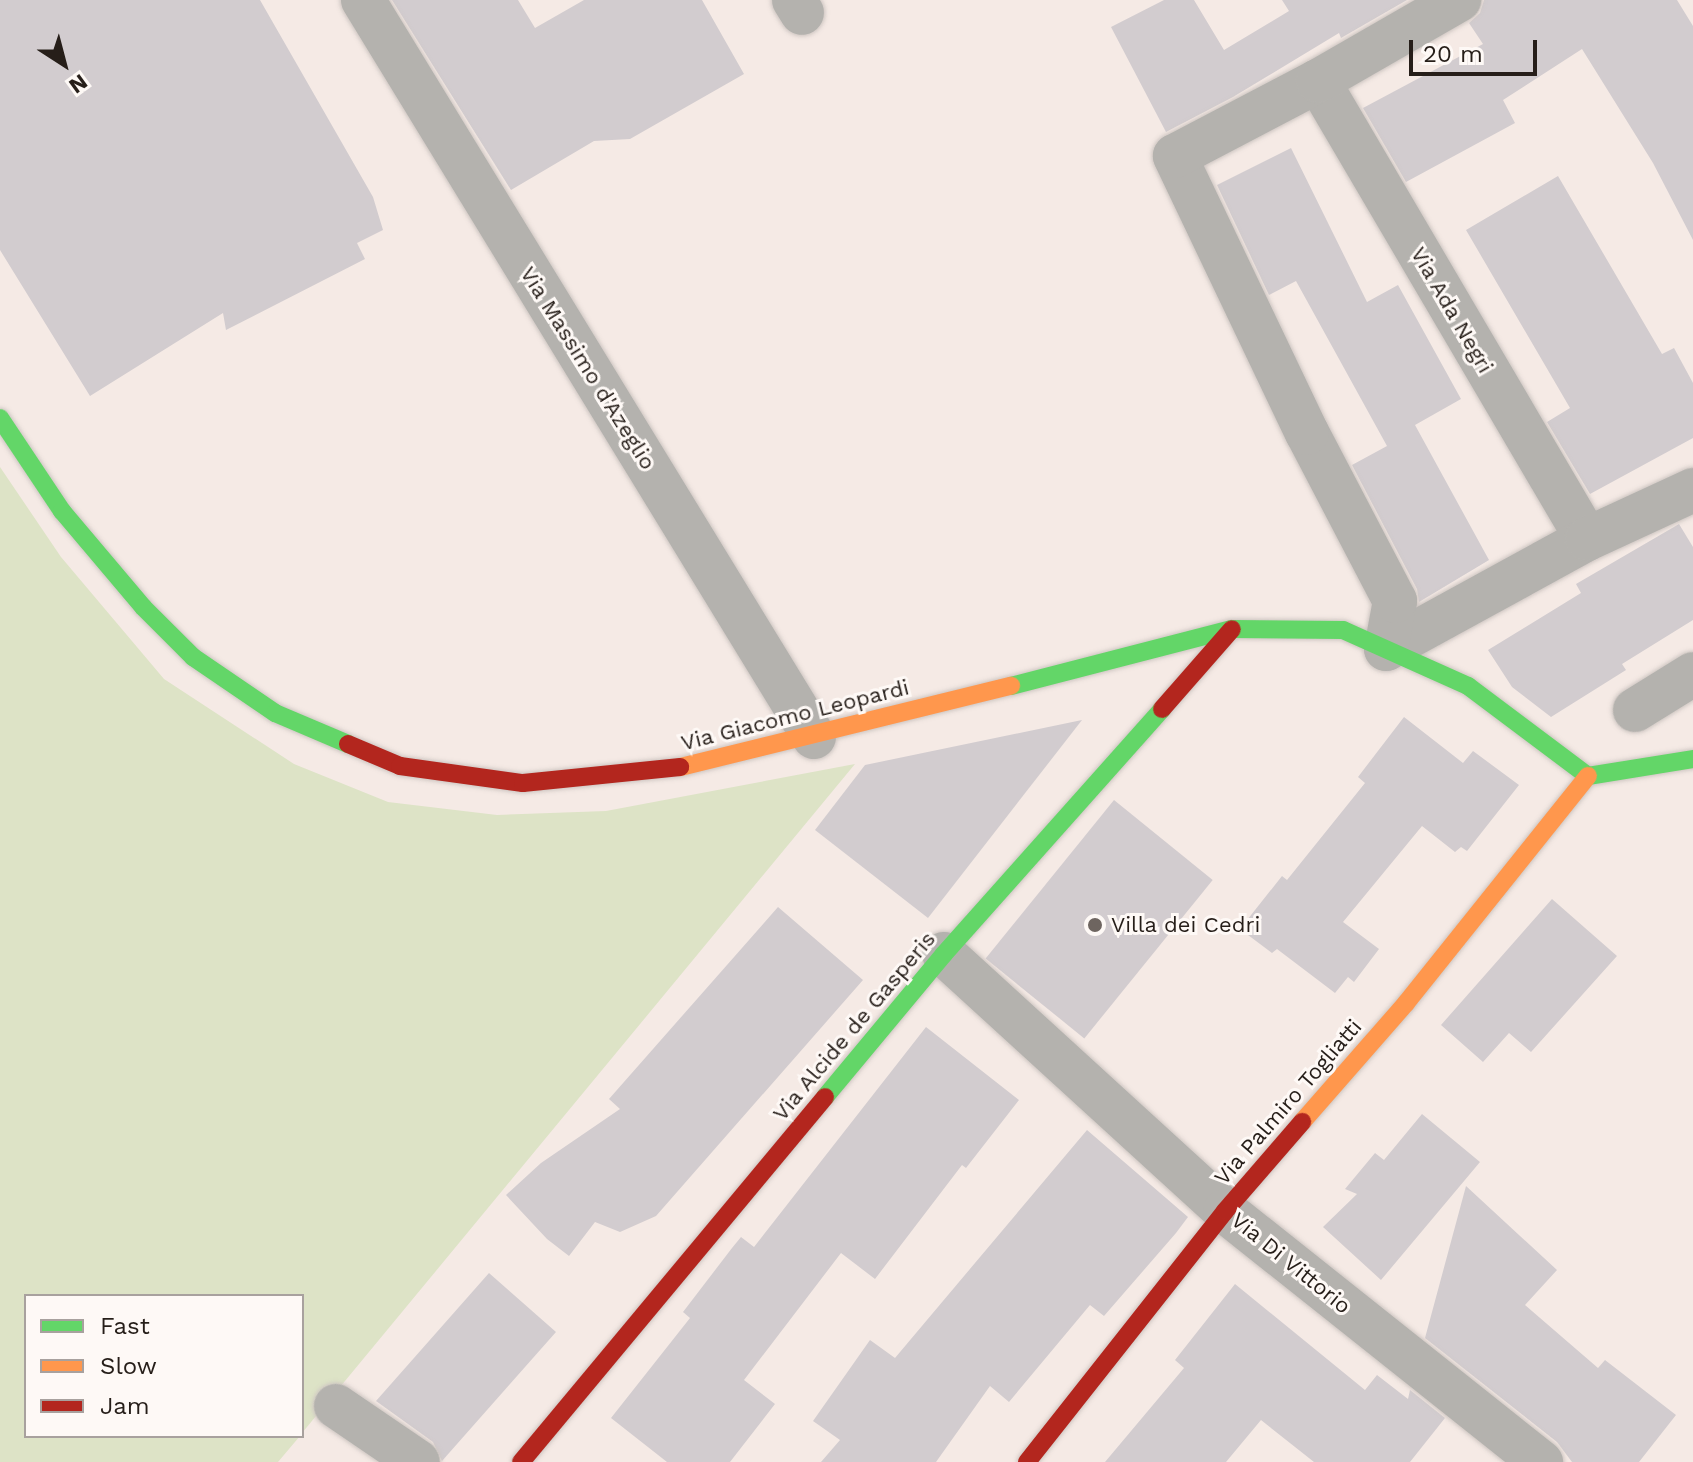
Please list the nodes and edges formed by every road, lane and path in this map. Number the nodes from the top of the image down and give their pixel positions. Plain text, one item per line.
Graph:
1 (363, 0) edge
2 (1459, 0) edge
3 (1318, 81) junction
4 (0, 418) edge
5 (1693, 490) edge
6 (1587, 539) junction
7 (1232, 629) junction
8 (1386, 649) junction
9 (1693, 674) edge
10 (1635, 710) dead end
11 (814, 737) junction
12 (1693, 759) edge
13 (1588, 776) junction
14 (944, 954) junction
15 (1225, 1211) junction
16 (336, 1406) dead end
17 (418, 1462) edge
18 (521, 1462) edge
19 (1027, 1462) edge
20 (1541, 1462) edge

1 - 11 street, Via Massimo d'Azeglio
2 - 3 street
3 - 6 street, Via Ada Negri
3 - 8 street
4 - 11 street, Via Giacomo Leopardi
5 - 6 street
6 - 8 street
7 - 8 street, Via Giacomo Leopardi
7 - 11 street, Via Giacomo Leopardi
7 - 14 street, Via Alcide de Gasperis
8 - 13 street, Via Giacomo Leopardi
9 - 10 street
12 - 13 street
13 - 15 street, Via Palmiro Togliatti
14 - 15 street, Via Di Vittorio
14 - 18 street, Via Alcide de Gasperis
15 - 19 street, Via Palmiro Togliatti
15 - 20 street, Via Di Vittorio
16 - 17 street

